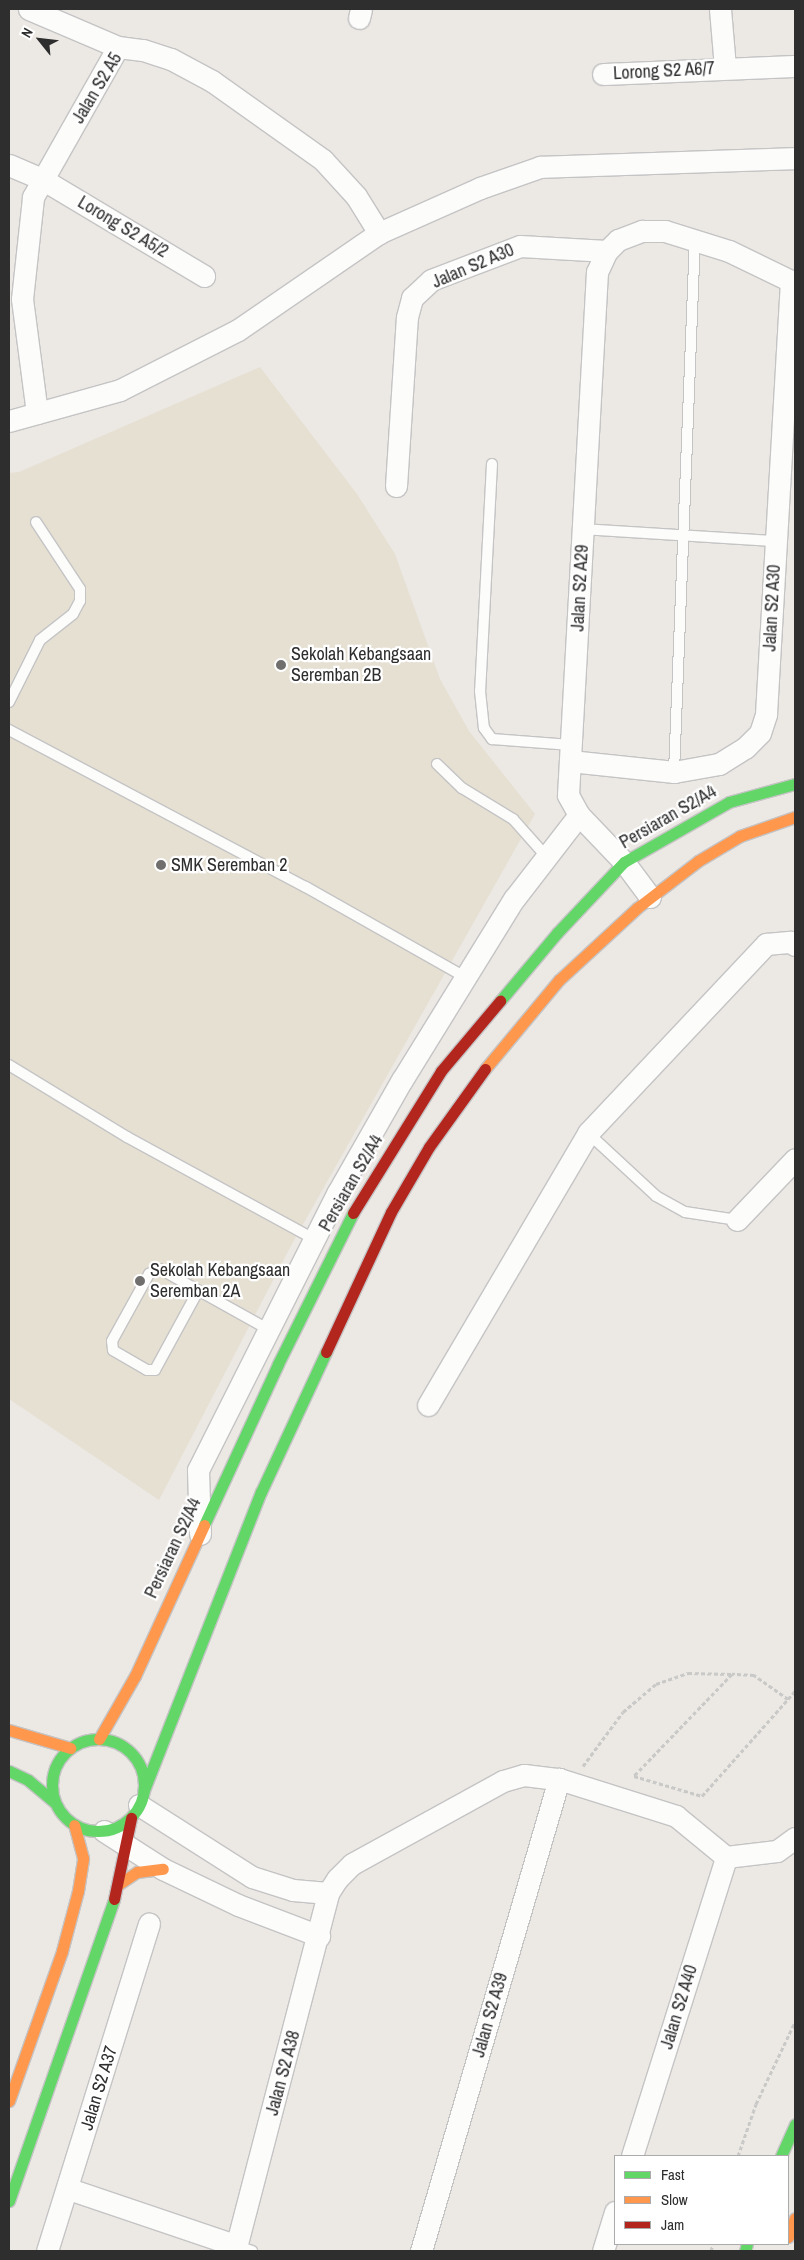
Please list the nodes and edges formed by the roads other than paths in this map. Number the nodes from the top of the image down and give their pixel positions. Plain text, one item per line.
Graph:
1 (29, 9) edge
2 (720, 9) edge
3 (118, 46) junction
4 (795, 66) edge
5 (725, 67) junction
6 (603, 74) dead end
7 (795, 158) edge
8 (9, 165) edge
9 (42, 179) junction
10 (379, 233) junction
11 (695, 238) junction
12 (607, 251) junction
13 (204, 276) dead end
14 (793, 282) edge
15 (16, 299) edge
16 (38, 413) junction
17 (9, 421) edge
18 (492, 464) dead end
19 (396, 486) dead end
20 (36, 522) dead end
21 (583, 529) junction
22 (684, 537) junction
23 (776, 541) junction
24 (9, 702) edge
25 (9, 730) edge
26 (570, 753) junction
27 (436, 764) dead end
28 (674, 772) junction
29 (795, 784) edge
30 (579, 815) junction
31 (795, 817) edge
32 (545, 855) junction
33 (624, 862) junction
34 (650, 898) junction
35 (795, 945) edge
36 (465, 977) junction
37 (9, 1065) edge
38 (588, 1133) junction
39 (795, 1158) edge
40 (737, 1220) joint
41 (314, 1239) junction
42 (334, 1250) junction
43 (198, 1290) junction
44 (268, 1329) junction
45 (428, 1404) dead end
46 (200, 1534) junction
47 (9, 1730) edge
48 (99, 1739) junction
49 (70, 1748) junction
50 (9, 1771) edge
51 (565, 1781) junction
52 (54, 1803) junction
53 (138, 1804) junction
54 (74, 1825) junction
55 (104, 1831) junction
56 (795, 1838) edge
57 (127, 1847) junction
58 (726, 1857) junction
59 (163, 1869) junction
60 (119, 1884) junction
61 (328, 1894) junction
62 (149, 1924) dead end
63 (319, 1936) junction
64 (9, 2101) edge
65 (795, 2124) edge
66 (632, 2155) edge
67 (781, 2155) edge
68 (69, 2189) junction
69 (9, 2201) edge
70 (614, 2215) edge
71 (795, 2218) edge
72 (789, 2234) edge
73 (795, 2237) edge
74 (242, 2250) edge
75 (47, 2251) edge
76 (421, 2251) edge
77 (603, 2251) edge
78 (793, 2251) edge

1 - 3 street
2 - 5 street
3 - 9 street, Jalan S2 A5
3 - 10 street, Jalan S2 A5
4 - 5 street, Lorong S2 A6/7
5 - 6 street, Lorong S2 A6/7
7 - 10 street
8 - 9 street, Lorong S2 A5/2
9 - 13 street, Lorong S2 A5/2
9 - 15 street, Jalan S2 A5
10 - 16 street
11 - 12 street
11 - 14 street
11 - 22 lane
12 - 19 street, Jalan S2 A30
12 - 21 street, Jalan S2 A29
14 - 23 street, Jalan S2 A30
15 - 16 street, Jalan S2 A5
16 - 17 street
18 - 26 lane
20 - 24 lane
21 - 22 lane
21 - 26 street, Jalan S2 A29
22 - 23 lane
22 - 28 lane
23 - 28 street, Jalan S2 A30
25 - 36 lane
26 - 28 street, Jalan S2 A30
26 - 30 street, Jalan S2 A29
27 - 32 lane
29 - 33 main road, Persiaran S2/A4
30 - 32 street
30 - 33 street, Jalan S2 A29
31 - 34 main road
32 - 36 street
33 - 34 street, Jalan S2 A29
33 - 42 main road, Persiaran S2/A4
34 - 53 main road
35 - 38 street
36 - 41 street
37 - 41 lane
38 - 40 lane
38 - 45 street
39 - 40 street
41 - 42 street
41 - 44 street
42 - 46 main road, Persiaran S2/A4
43 - 43 lane
43 - 44 lane
44 - 46 street
46 - 48 main road, Persiaran S2/A4
47 - 49 main road
48 - 49 main road
48 - 53 main road
49 - 52 main road
50 - 52 main road
51 - 58 street
51 - 61 street
51 - 76 street, Jalan S2 A39
52 - 54 main road
53 - 55 main road
53 - 57 main road
53 - 61 street
54 - 55 main road
54 - 64 main road
55 - 57 street
56 - 58 street
57 - 59 street
57 - 60 main road
58 - 66 street, Jalan S2 A40
59 - 60 main road
59 - 63 street
60 - 69 main road
61 - 63 street, Jalan S2 A38
62 - 68 street, Jalan S2 A37
63 - 74 street, Jalan S2 A38
65 - 67 main road
68 - 74 street
68 - 75 street, Jalan S2 A37
70 - 77 street
71 - 72 main road
73 - 78 main road

